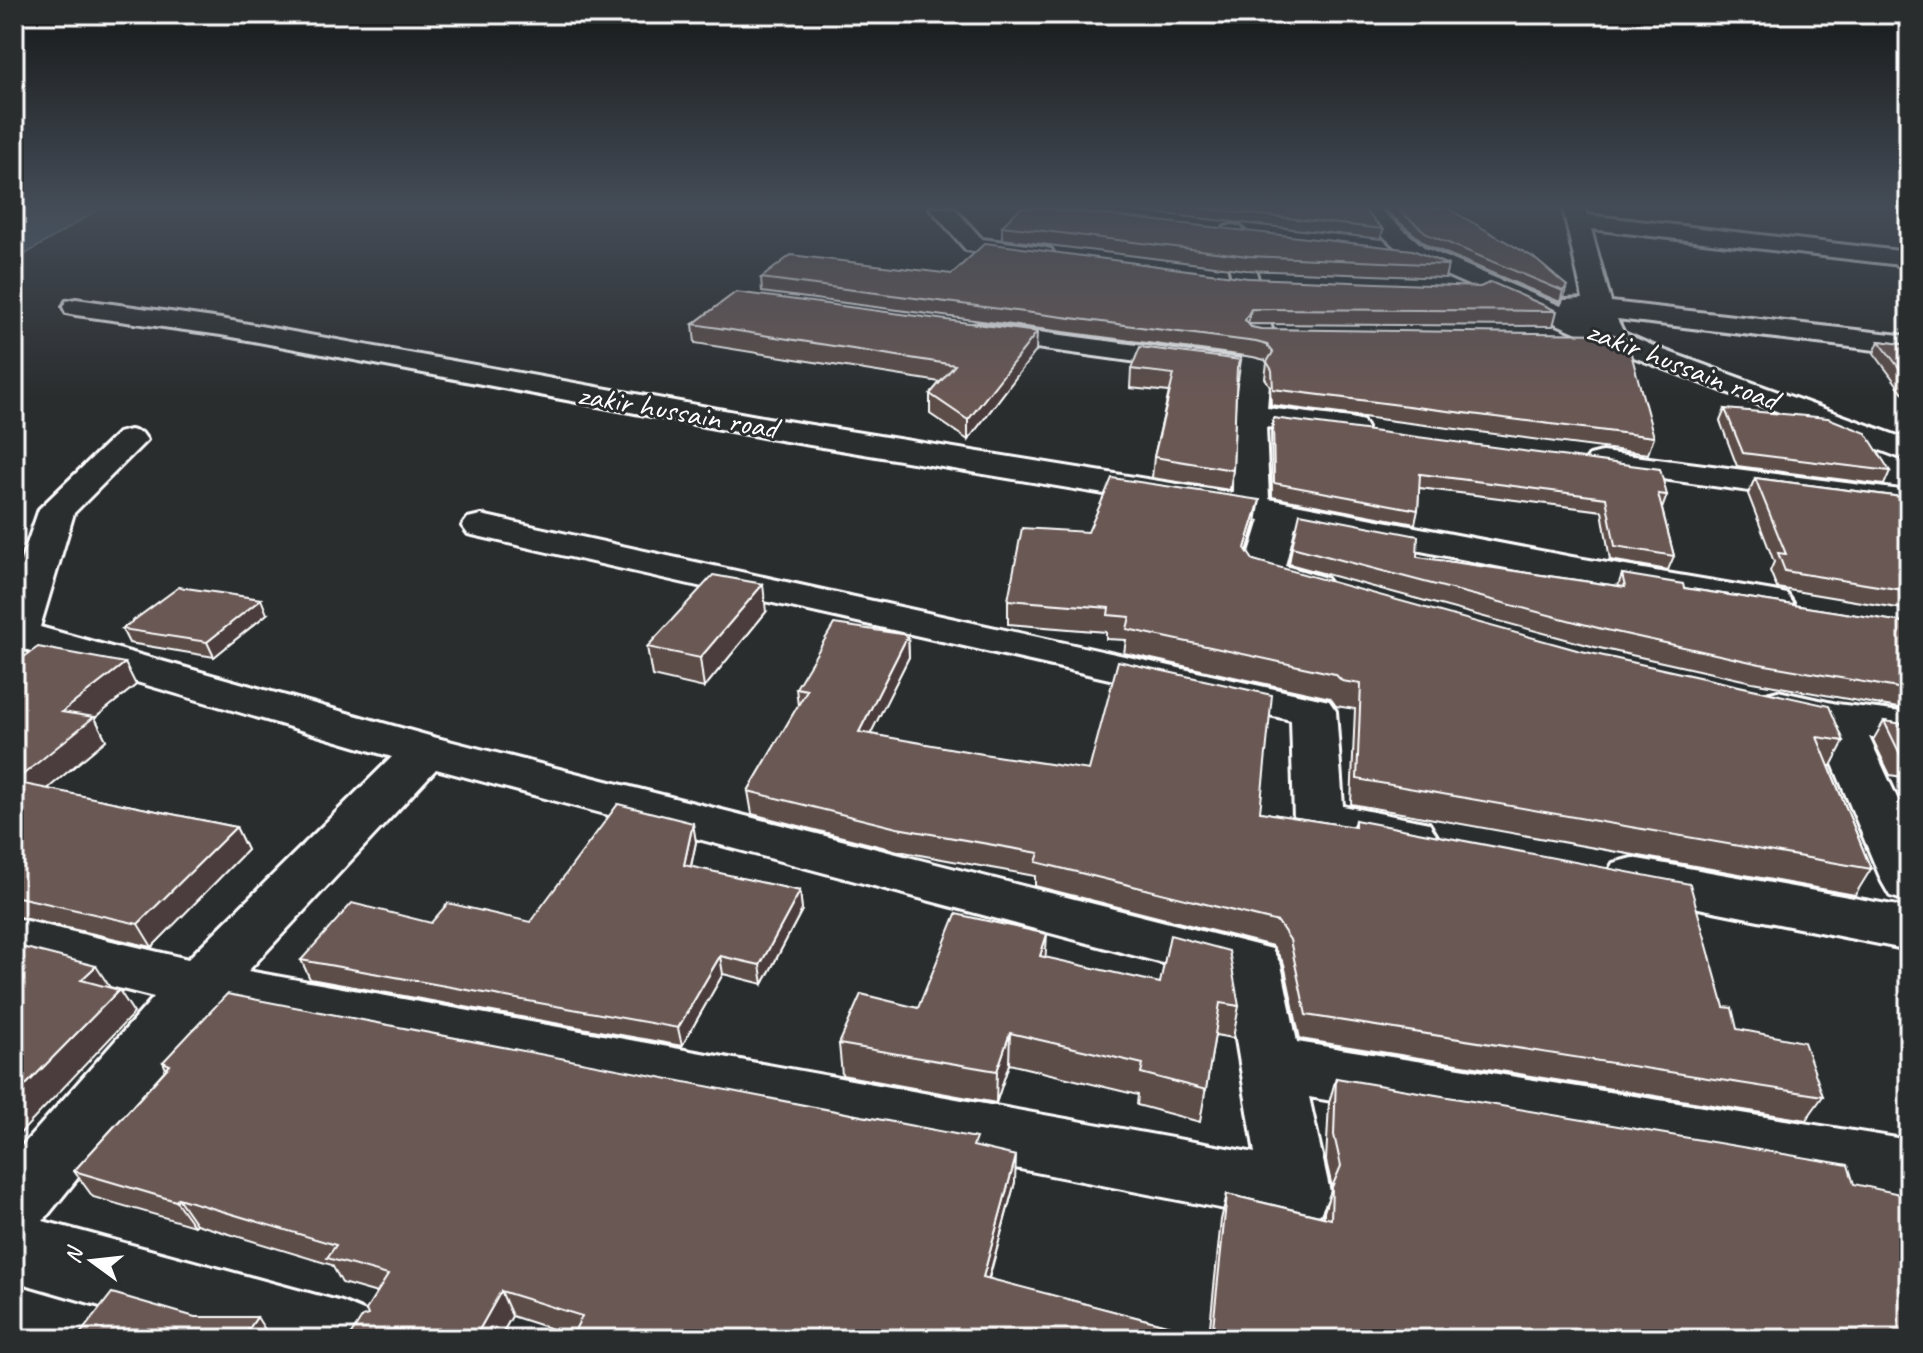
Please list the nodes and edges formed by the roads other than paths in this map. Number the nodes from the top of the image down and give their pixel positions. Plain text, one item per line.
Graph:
1 (1243, 271) edge
2 (1457, 271) edge
3 (1590, 271) edge
4 (1216, 277) edge
5 (1246, 281) junction
6 (1276, 282) edge
7 (1442, 288) edge
8 (1514, 296) junction
9 (76, 307) dead end
10 (1599, 309) junction
11 (952, 329) edge
12 (1259, 333) junction
13 (1289, 334) edge
14 (1535, 337) edge
15 (1612, 338) junction
16 (1909, 345) edge
17 (1253, 369) junction
18 (1250, 415) junction
19 (1388, 433) edge
20 (130, 440) dead end
21 (1909, 451) edge
22 (1572, 458) edge
23 (1909, 502) edge
24 (1265, 509) junction
25 (481, 526) dead end
26 (1356, 599) edge
27 (1802, 608) edge
28 (16, 633) edge
29 (1748, 698) edge
30 (1837, 718) junction
31 (1909, 728) edge
32 (426, 751) junction
33 (1459, 845) edge
34 (1598, 871) edge
35 (1909, 882) edge
36 (1909, 929) edge
37 (14, 940) edge
38 (199, 985) junction
39 (1270, 1064) junction
40 (1909, 1171) edge
41 (14, 1205) edge
42 (14, 1247) edge
43 (342, 1339) edge

1 - 5 street
2 - 8 street, zakir hussain road
3 - 10 street
4 - 5 street
5 - 6 street
5 - 12 street
7 - 8 street
8 - 10 street
8 - 15 street, zakir hussain road
9 - 24 street, zakir hussain road
10 - 15 street
10 - 16 street
11 - 17 street
12 - 13 street
12 - 17 street
14 - 15 street
15 - 21 street, zakir hussain road
17 - 18 street
18 - 19 street
18 - 24 street
20 - 28 street
22 - 23 street
24 - 26 street
24 - 27 street, zakir hussain road
25 - 33 street
28 - 32 street
29 - 30 street
30 - 31 street
30 - 35 street
32 - 38 street
32 - 39 street
34 - 36 street
37 - 38 street
38 - 39 street
38 - 41 street
39 - 40 street
42 - 43 street

